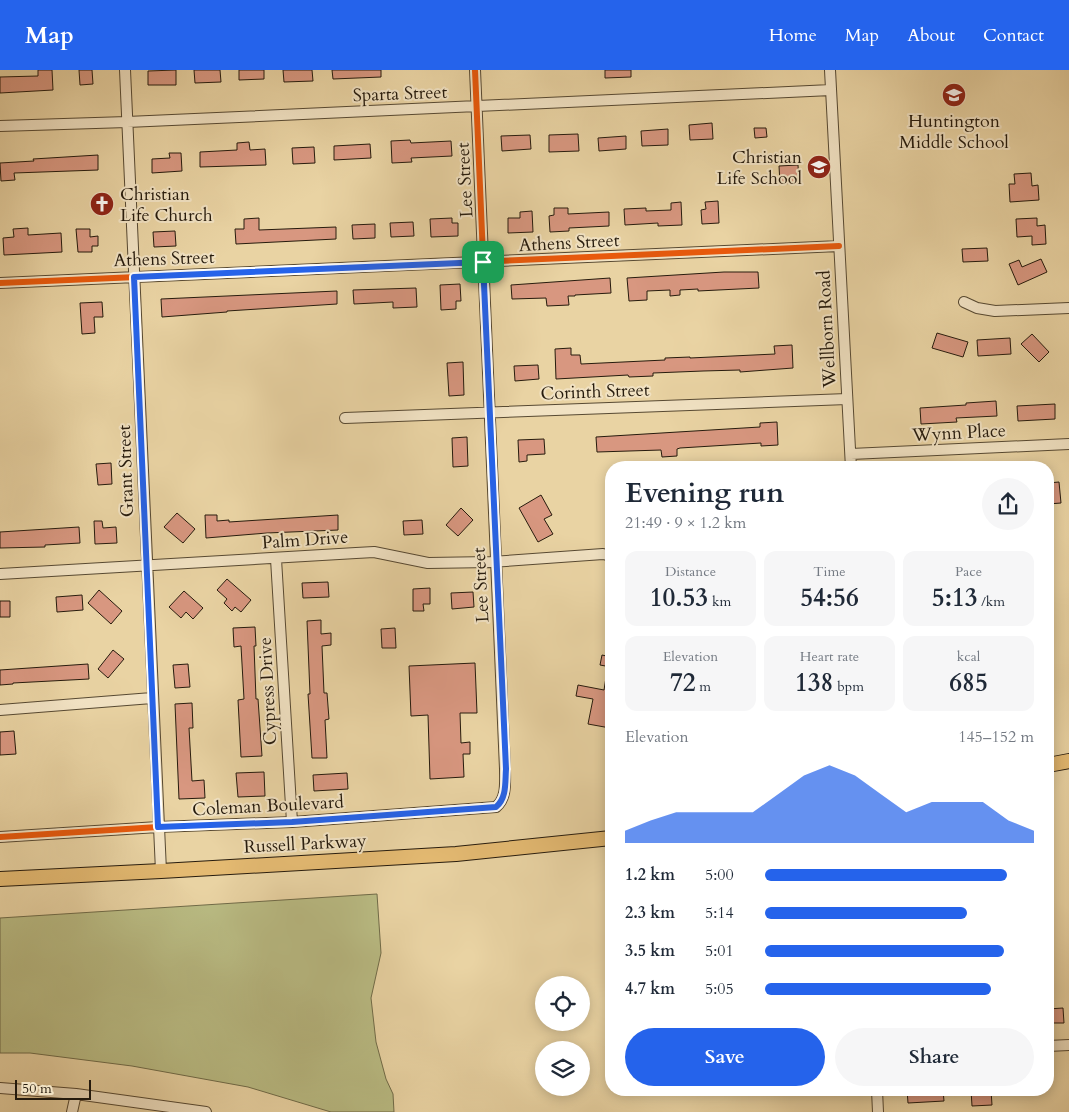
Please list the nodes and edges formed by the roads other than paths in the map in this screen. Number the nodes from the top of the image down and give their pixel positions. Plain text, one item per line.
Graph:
1 (125, 70) edge
2 (475, 70) edge
3 (830, 70) edge
4 (831, 90) junction
5 (476, 107) junction
6 (127, 122) junction
7 (0, 126) edge
8 (839, 246) junction
9 (483, 262) junction
10 (134, 277) junction
11 (0, 283) edge
12 (964, 302) dead end
13 (1069, 308) edge
14 (846, 399) junction
15 (490, 412) junction
16 (345, 418) dead end
17 (1069, 444) edge
18 (851, 454) junction
19 (851, 461) edge
20 (605, 554) edge
21 (276, 559) junction
22 (496, 562) junction
23 (147, 566) junction
24 (0, 574) edge
25 (152, 698) junction
26 (0, 710) edge
27 (1069, 761) edge
28 (1054, 764) edge
29 (506, 769) joint
30 (292, 822) junction
31 (158, 827) junction
32 (0, 837) edge
33 (605, 839) edge
34 (161, 871) junction
35 (0, 879) edge
36 (1069, 1045) edge
37 (1054, 1046) edge
38 (0, 1088) edge
39 (76, 1094) junction
40 (877, 1096) edge
41 (72, 1112) edge
42 (206, 1112) edge
43 (878, 1112) edge

1 - 6 street, Grant Street
2 - 5 street, Lee Street
3 - 4 street, Wellborn Road
4 - 5 street, Sparta Street
4 - 8 street, Wellborn Road
5 - 6 street, Sparta Street
5 - 9 street, Lee Street
6 - 7 street, Sparta Street
6 - 10 street, Grant Street
8 - 9 street, Athens Street
8 - 14 street, Wellborn Road
9 - 10 street, Athens Street
9 - 15 street, Lee Street
10 - 11 street, Athens Street
10 - 23 street, Grant Street
12 - 13 street
14 - 15 street, Corinth Street
14 - 18 street, Wellborn Road
15 - 16 street, Corinth Street
15 - 22 street, Lee Street
17 - 18 street, Wynn Place
18 - 19 street, Wellborn Road
20 - 22 street, Palm Drive
21 - 22 street, Palm Drive
21 - 23 street, Palm Drive
21 - 30 street, Cypress Drive
22 - 29 street, Lee Street
23 - 24 street, Palm Drive
23 - 25 street, Grant Street
25 - 26 street
25 - 31 street, Grant Street
27 - 28 main road
29 - 30 street, Coleman Boulevard
30 - 31 street, Coleman Boulevard
31 - 32 street, Coleman Boulevard
31 - 34 street, Grant Street
33 - 34 main road, Russell Parkway
34 - 35 main road, Russell Parkway
36 - 37 street
38 - 39 street
39 - 41 street
39 - 42 street
40 - 43 street

